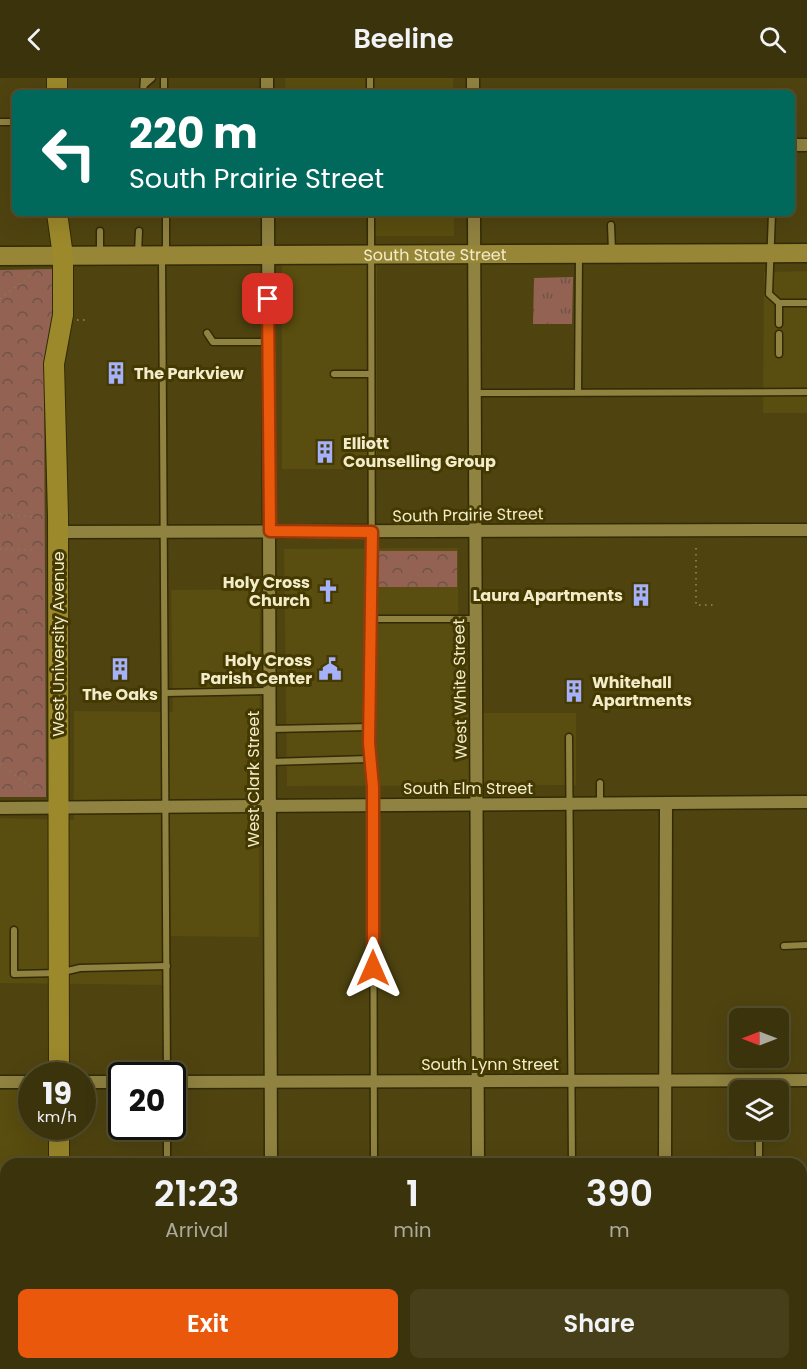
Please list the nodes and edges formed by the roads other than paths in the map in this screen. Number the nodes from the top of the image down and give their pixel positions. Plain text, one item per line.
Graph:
1 (152, 78) edge
2 (144, 81) edge
3 (57, 216) edge
4 (166, 216) edge
5 (268, 216) edge
6 (371, 216) edge
7 (474, 216) edge
8 (772, 216) edge
9 (611, 225) dead end
10 (100, 231) dead end
11 (139, 231) dead end
12 (770, 253) junction
13 (807, 253) edge
14 (579, 255) junction
15 (612, 255) junction
16 (0, 256) edge
17 (63, 256) junction
18 (100, 256) junction
19 (268, 256) junction
20 (371, 256) junction
21 (474, 256) junction
22 (138, 257) junction
23 (164, 257) junction
24 (779, 303) junction
25 (807, 303) edge
26 (779, 324) dead end
27 (207, 333) dead end
28 (779, 334) dead end
29 (268, 342) junction
30 (779, 354) dead end
31 (334, 374) dead end
32 (371, 374) junction
33 (578, 392) junction
34 (807, 392) edge
35 (475, 393) junction
36 (164, 530) junction
37 (807, 530) edge
38 (270, 531) junction
39 (475, 531) junction
40 (58, 532) junction
41 (372, 532) junction
42 (372, 619) junction
43 (476, 619) junction
44 (269, 691) junction
45 (165, 693) junction
46 (369, 727) junction
47 (269, 729) junction
48 (569, 737) dead end
49 (369, 759) junction
50 (269, 762) junction
51 (600, 783) dead end
52 (807, 802) edge
53 (570, 804) junction
54 (600, 804) junction
55 (666, 804) junction
56 (372, 805) junction
57 (477, 805) junction
58 (269, 806) junction
59 (58, 807) junction
60 (167, 807) junction
61 (0, 808) edge
62 (14, 930) dead end
63 (807, 945) edge
64 (784, 946) dead end
65 (167, 966) junction
66 (59, 973) junction
67 (59, 1062) edge
68 (167, 1062) edge
69 (572, 1080) junction
70 (666, 1080) junction
71 (807, 1080) edge
72 (270, 1081) junction
73 (478, 1081) junction
74 (0, 1082) edge
75 (18, 1082) edge
76 (186, 1082) edge
77 (374, 1082) junction
78 (789, 1082) edge
79 (729, 1084) edge
80 (59, 1140) edge
81 (167, 1140) edge
82 (759, 1140) edge
83 (59, 1158) edge
84 (167, 1158) edge
85 (271, 1158) edge
86 (374, 1158) edge
87 (478, 1158) edge
88 (572, 1158) edge
89 (665, 1158) edge
90 (759, 1158) edge

1 - 2 lane
3 - 17 main road, West University Avenue
4 - 23 lane
5 - 19 street, West Clark Street
6 - 20 lane
7 - 21 street, West White Street
8 - 12 lane
9 - 15 lane
10 - 18 lane
11 - 22 lane
12 - 13 main road, South State Street
12 - 15 main road, South State Street
12 - 24 lane
14 - 15 main road, South State Street
14 - 21 main road, South State Street
14 - 33 lane
16 - 17 main road, South State Street
17 - 18 main road, South State Street
17 - 40 main road, West University Avenue
18 - 22 main road, South State Street
19 - 20 main road, South State Street
19 - 23 main road, South State Street
19 - 29 street, West Clark Street
20 - 21 main road, South State Street
20 - 32 lane
21 - 35 street, West White Street
22 - 23 main road, South State Street
23 - 36 lane
24 - 25 lane
24 - 26 lane
27 - 29 lane
28 - 30 lane
29 - 38 street, West Clark Street
31 - 32 lane
32 - 41 lane
33 - 34 lane
33 - 35 lane
35 - 39 street, West White Street
36 - 38 street, South Prairie Street
36 - 40 street, South Prairie Street
36 - 45 lane
37 - 39 street, South Prairie Street
38 - 41 street, South Prairie Street
38 - 44 street, West Clark Street
39 - 41 street, South Prairie Street
39 - 43 street, West White Street
40 - 59 main road, West University Avenue
41 - 42 lane
42 - 43 lane
42 - 46 lane
43 - 57 street, West White Street
44 - 45 lane
44 - 47 street, West Clark Street
45 - 60 lane
46 - 47 lane
46 - 49 lane
47 - 50 street, West Clark Street
48 - 53 lane
49 - 50 lane
49 - 56 lane
50 - 58 street, West Clark Street
51 - 54 lane
52 - 55 street, South Elm Street
53 - 54 street, South Elm Street
53 - 57 street, South Elm Street
53 - 69 lane
54 - 55 street, South Elm Street
55 - 70 street
56 - 57 street, South Elm Street
56 - 58 street, South Elm Street
56 - 77 lane
57 - 73 street, West White Street
58 - 60 street, South Elm Street
58 - 72 street, West Clark Street
59 - 60 street, South Elm Street
59 - 61 street, South Elm Street
59 - 66 main road, West University Avenue
60 - 65 lane
62 - 66 lane
63 - 64 lane
65 - 66 lane
65 - 68 lane
66 - 67 main road, West University Avenue
69 - 70 street, South Lynn Street
69 - 73 street, South Lynn Street
69 - 88 lane
70 - 79 street, South Lynn Street
70 - 89 street
71 - 78 street, South Lynn Street
72 - 76 street, South Lynn Street
72 - 77 street, South Lynn Street
72 - 85 street, West Clark Street
73 - 77 street, South Lynn Street
73 - 87 street, West White Street
74 - 75 street
77 - 86 lane
80 - 83 main road
81 - 84 lane
82 - 90 lane

